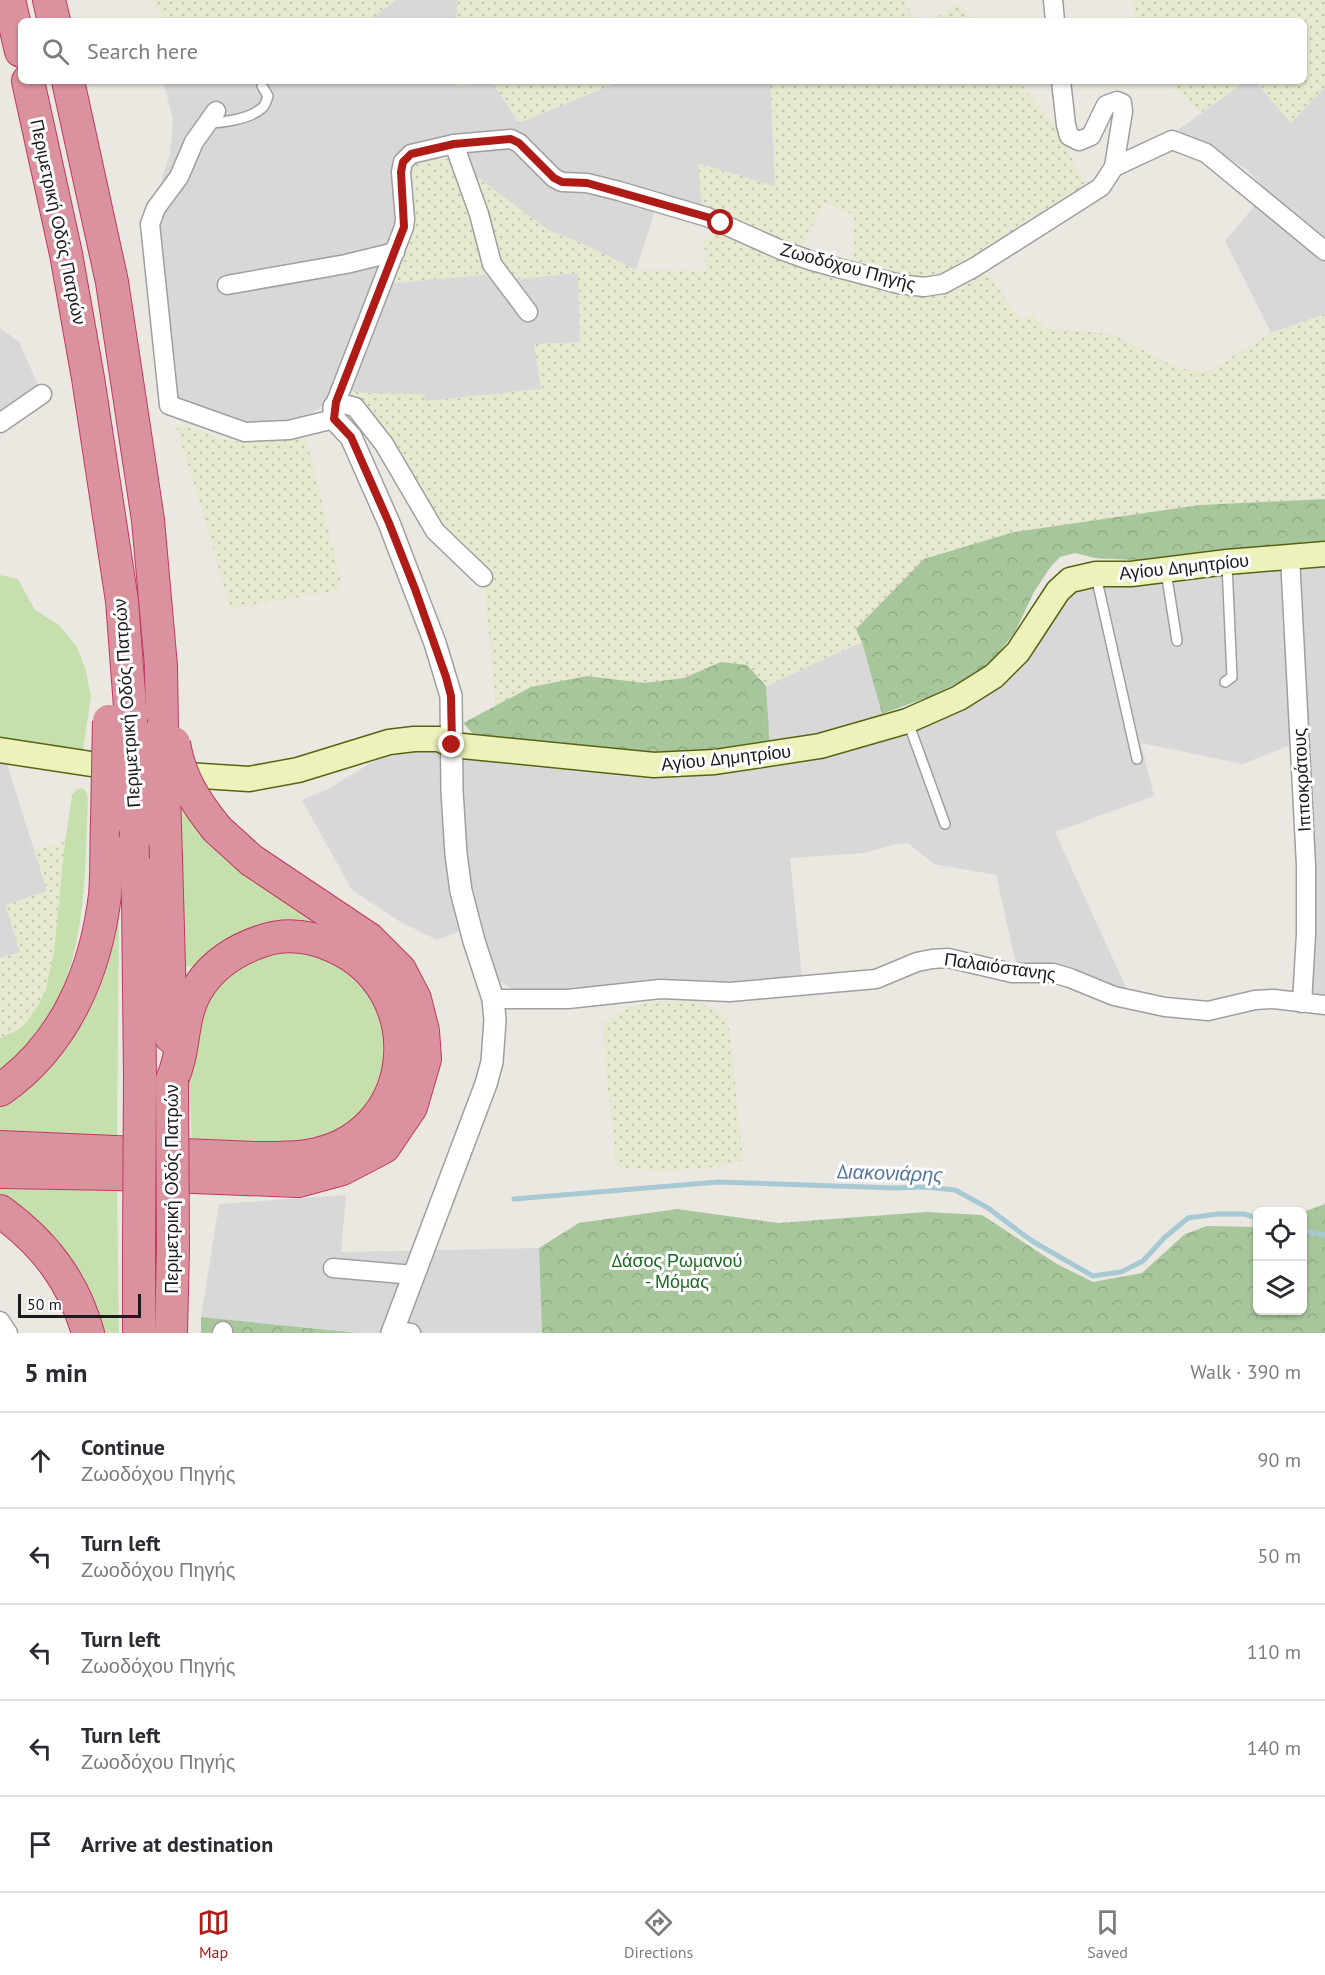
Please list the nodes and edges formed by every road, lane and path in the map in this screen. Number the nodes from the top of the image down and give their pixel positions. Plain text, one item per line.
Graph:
1 (9, 0) edge
2 (49, 0) edge
3 (1053, 0) edge
4 (53, 18) edge
5 (1055, 18) edge
6 (18, 38) edge
7 (29, 84) edge
8 (69, 84) edge
9 (1061, 84) edge
10 (262, 86) dead end
11 (211, 117) joint
12 (454, 144) junction
13 (1114, 166) junction
14 (1325, 251) edge
15 (395, 252) junction
16 (227, 285) dead end
17 (528, 312) dead end
18 (42, 394) dead end
19 (335, 409) junction
20 (0, 423) edge
21 (1325, 554) edge
22 (1290, 556) junction
23 (1227, 562) junction
24 (1165, 570) junction
25 (1096, 574) junction
26 (483, 577) dead end
27 (1177, 641) dead end
28 (1225, 682) dead end
29 (120, 720) junction
30 (907, 721) junction
31 (167, 731) junction
32 (452, 745) junction
33 (0, 750) edge
34 (1137, 759) dead end
35 (945, 824) dead end
36 (493, 999) junction
37 (1302, 1003) junction
38 (1325, 1005) edge
39 (172, 1080) junction
40 (0, 1090) edge
41 (0, 1147) edge
42 (0, 1172) edge
43 (0, 1211) edge
44 (333, 1268) dead end
45 (414, 1275) junction
46 (0, 1321) edge
47 (399, 1332) edge
48 (8, 1333) edge
49 (88, 1333) edge
50 (139, 1333) edge
51 (171, 1333) edge

1 - 6 highway
2 - 4 highway
3 - 5 street
7 - 29 highway, Περιμετρική Οδός Πατρών
8 - 31 highway, Περιμετρική Οδός Πατρών
9 - 13 street
10 - 11 lane
11 - 19 street
12 - 13 street, Ζωοδόχου Πηγής
12 - 15 street, Ζωοδόχου Πηγής
12 - 17 street
13 - 14 street, Ζωοδόχου Πηγής
15 - 16 street
15 - 19 street, Ζωοδόχου Πηγής
18 - 20 street
19 - 26 street
19 - 32 street
21 - 22 main road, Αγίου Δημητρίου
22 - 23 main road, Αγίου Δημητρίου
22 - 37 street, Ιπποκράτους
23 - 24 main road, Αγίου Δημητρίου
23 - 28 lane
24 - 25 main road, Αγίου Δημητρίου
24 - 27 lane
25 - 30 main road, Αγίου Δημητρίου
25 - 34 lane
29 - 40 highway, bridge
29 - 50 highway, Περιμετρική Οδός Πατρών, bridge
30 - 32 main road, Αγίου Δημητρίου
30 - 35 lane
31 - 39 highway, Περιμετρική Οδός Πατρών, bridge
31 - 42 highway, bridge
32 - 33 main road, Αγίου Δημητρίου
32 - 36 street
36 - 37 street, Παλαιόστανης
36 - 45 street
37 - 38 street, Παλαιόστανης
39 - 41 highway
39 - 51 highway, Περιμετρική Οδός Πατρών, bridge
43 - 49 highway
44 - 45 street
45 - 47 street
46 - 48 street

